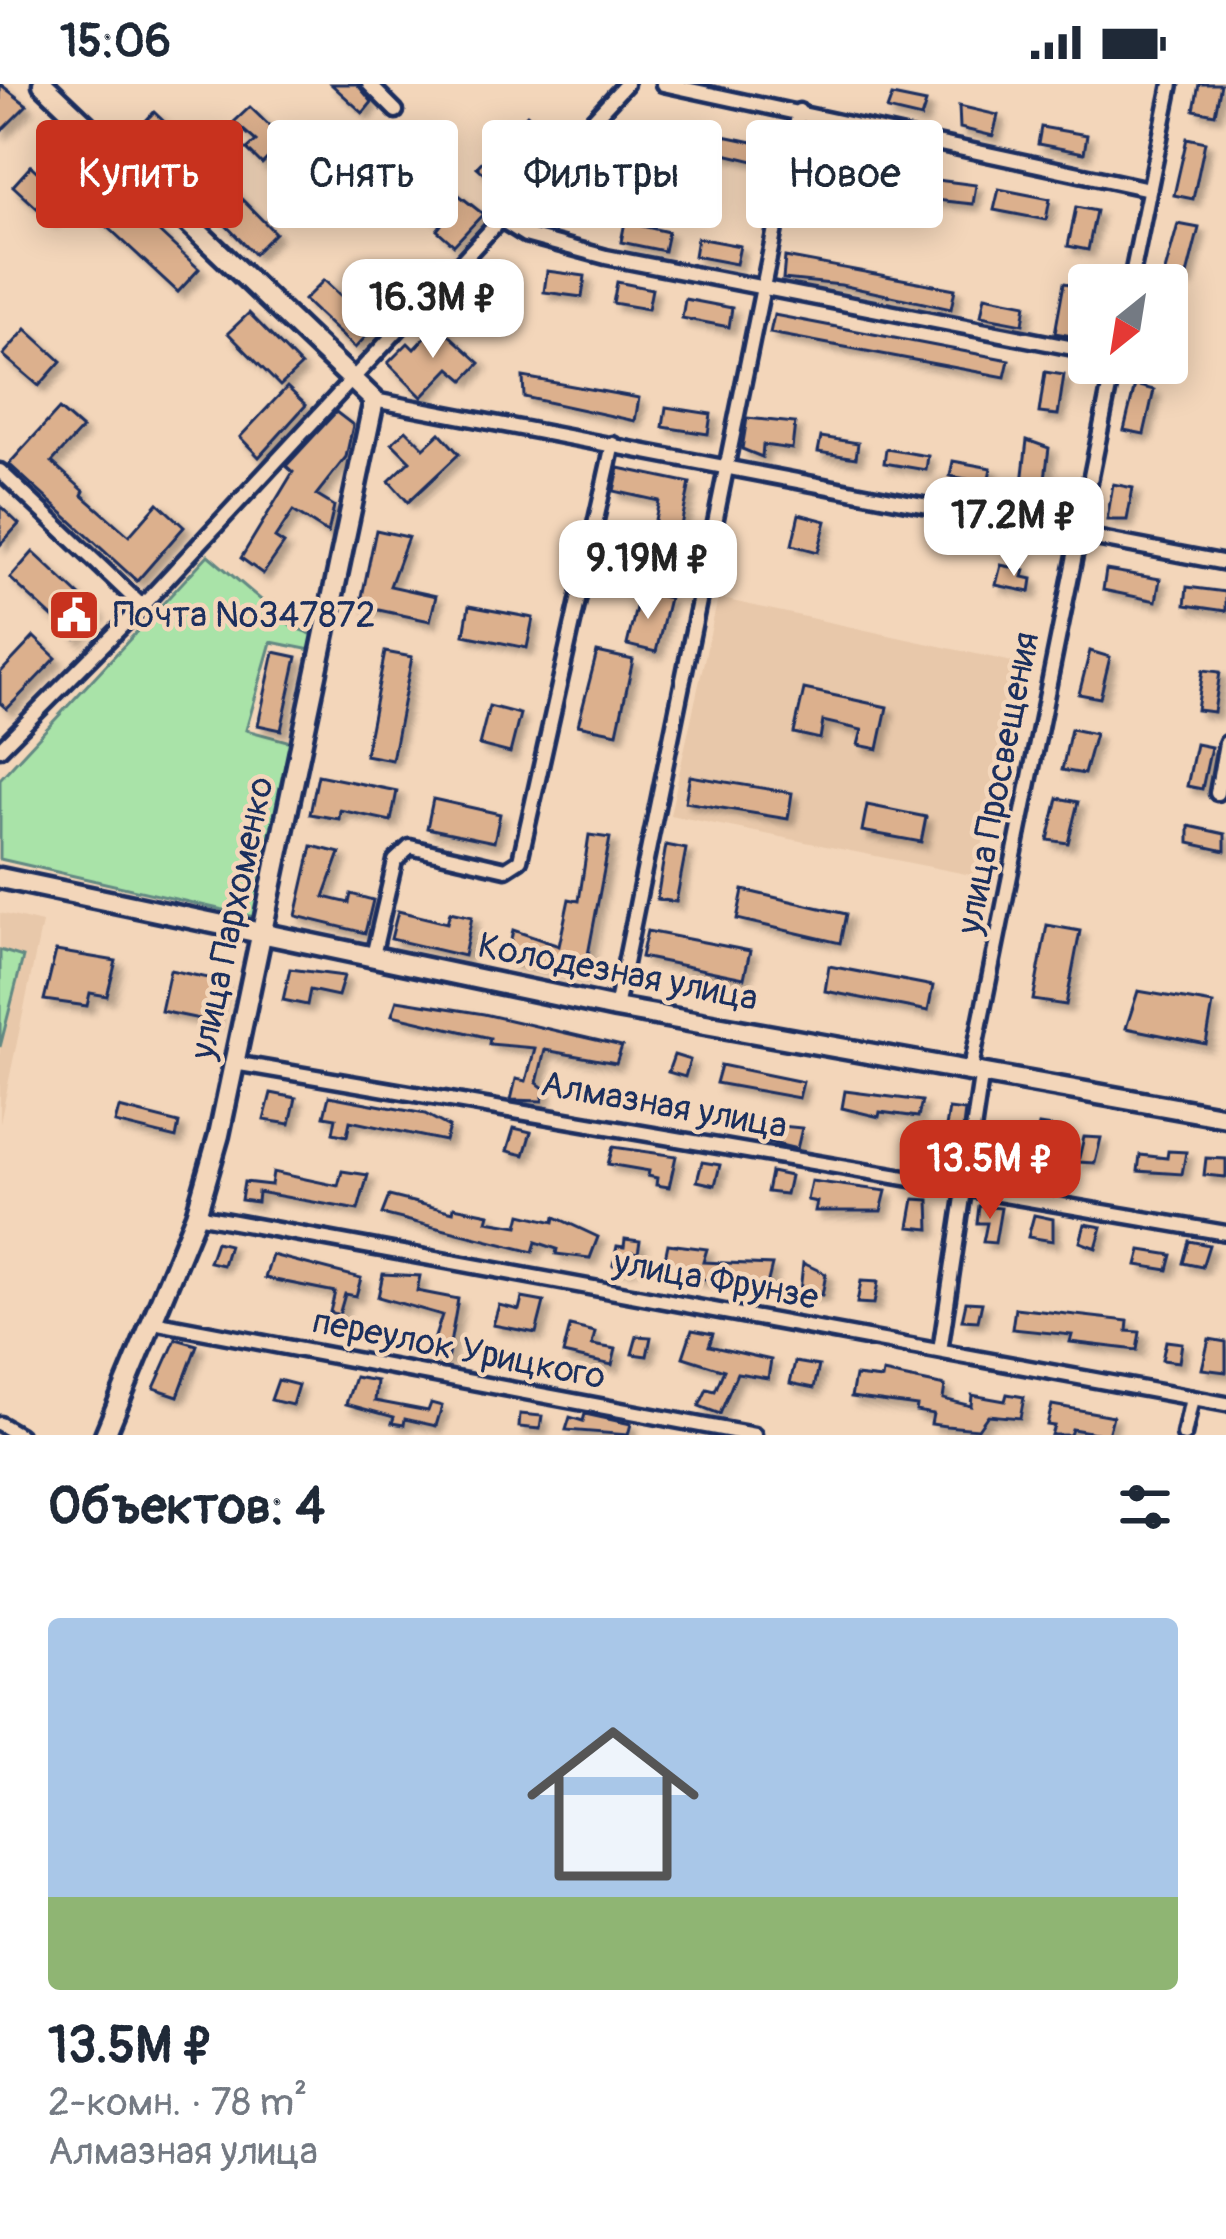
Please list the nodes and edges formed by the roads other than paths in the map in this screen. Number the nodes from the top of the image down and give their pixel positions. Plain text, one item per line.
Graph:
1 (43, 84) edge
2 (369, 84) edge
3 (626, 84) edge
4 (696, 84) edge
5 (1171, 84) edge
6 (669, 87) edge
7 (396, 111) dead end
8 (799, 111) junction
9 (593, 120) edge
10 (1149, 189) junction
11 (493, 228) edge
12 (517, 228) edge
13 (1134, 264) edge
14 (762, 291) junction
15 (1068, 347) edge
16 (352, 374) junction
17 (1110, 384) edge
18 (374, 400) junction
19 (613, 444) junction
20 (726, 466) junction
21 (0, 471) edge
22 (1079, 536) junction
23 (1226, 562) edge
24 (142, 606) junction
25 (1226, 743) edge
26 (0, 749) edge
27 (1217, 793) dead end
28 (0, 878) edge
29 (262, 934) junction
30 (373, 956) junction
31 (616, 1007) junction
32 (234, 1064) junction
33 (976, 1076) junction
34 (1226, 1117) edge
35 (965, 1186) junction
36 (196, 1215) junction
37 (1226, 1233) edge
38 (153, 1322) junction
39 (940, 1351) junction
40 (1192, 1398) junction
41 (1226, 1404) edge
42 (0, 1424) edge
43 (19, 1435) edge
44 (105, 1435) edge
45 (754, 1435) edge
46 (1184, 1435) edge

1 - 16 street
2 - 7 street
3 - 9 street
4 - 6 street
5 - 10 street
6 - 8 street
8 - 10 street
8 - 14 street
10 - 13 street
11 - 16 street
12 - 14 street
14 - 15 street
14 - 20 street
16 - 18 street
16 - 24 street
17 - 22 street, улица Просвещения
18 - 19 street
18 - 29 street, улица Пархоменко
19 - 20 street
19 - 30 street
20 - 22 street
20 - 31 street
21 - 24 street
22 - 23 street
22 - 33 street, улица Просвещения
24 - 26 street
25 - 27 street
28 - 29 street, Колодезная улица
29 - 30 street, Колодезная улица
29 - 32 street, улица Пархоменко
30 - 31 street, Колодезная улица
31 - 33 street, Колодезная улица
32 - 35 street, Алмазная улица
32 - 36 street, улица Пархоменко
33 - 34 street, Колодезная улица
33 - 35 street, улица Просвещения
35 - 37 street, Алмазная улица
35 - 39 street, улица Просвещения
36 - 38 street, улица Пархоменко
36 - 39 street, улица Фрунзе
38 - 44 street, улица Пархоменко
38 - 45 street, переулок Урицкого
39 - 40 street, улица Фрунзе
40 - 41 street, улица Фрунзе
40 - 46 street
42 - 43 street

